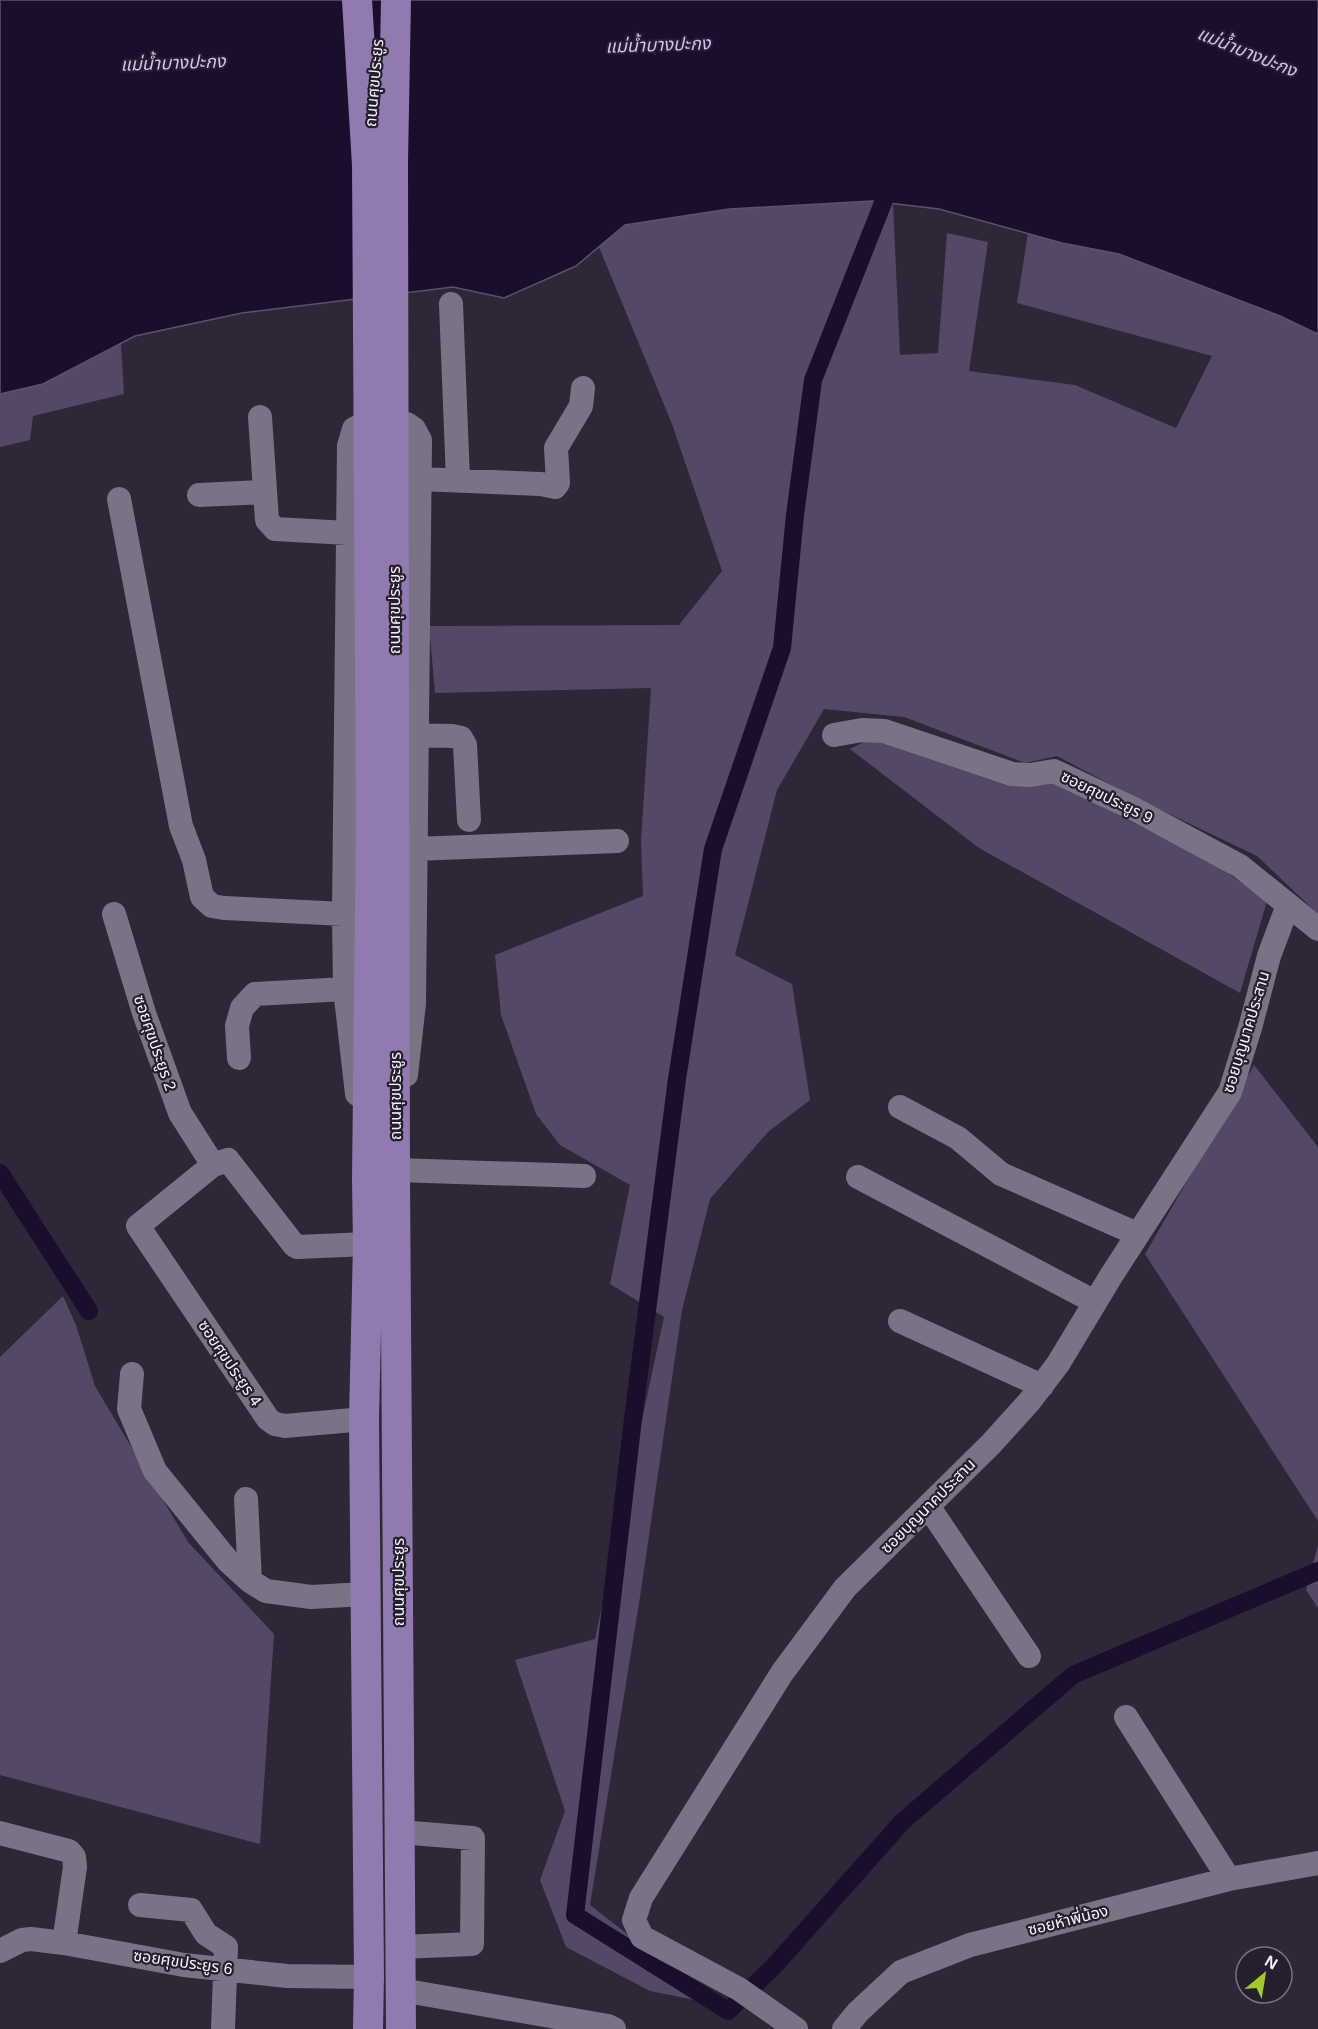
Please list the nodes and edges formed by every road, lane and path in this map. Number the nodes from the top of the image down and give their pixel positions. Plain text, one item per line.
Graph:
1 (357, 0) edge
2 (382, 0) edge
3 (396, 0) edge
4 (380, 164) junction
5 (451, 304) dead end
6 (584, 388) dead end
7 (260, 417) dead end
8 (420, 479) junction
9 (458, 480) junction
10 (264, 492) junction
11 (199, 495) dead end
12 (119, 499) dead end
13 (348, 533) junction
14 (417, 735) junction
15 (834, 735) dead end
16 (469, 820) dead end
17 (617, 840) dead end
18 (415, 849) junction
19 (1288, 905) junction
20 (114, 914) dead end
21 (344, 914) junction
22 (1318, 929) edge
23 (345, 988) junction
24 (238, 1058) dead end
25 (900, 1107) dead end
26 (213, 1165) junction
27 (584, 1176) dead end
28 (386, 1177) junction
29 (858, 1177) dead end
30 (1137, 1234) junction
31 (368, 1244) junction
32 (1095, 1302) junction
33 (900, 1321) dead end
34 (132, 1374) dead end
35 (1042, 1386) junction
36 (364, 1419) junction
37 (246, 1499) dead end
38 (928, 1506) junction
39 (250, 1581) junction
40 (365, 1594) junction
41 (1029, 1656) dead end
42 (1126, 1718) dead end
43 (400, 1832) junction
44 (0, 1833) edge
45 (1318, 1863) edge
46 (1229, 1879) junction
47 (140, 1905) dead end
48 (64, 1943) junction
49 (401, 1947) junction
50 (0, 1951) edge
51 (226, 1969) junction
52 (369, 1977) junction
53 (401, 1990) junction
54 (223, 2029) edge
55 (368, 2029) edge
56 (401, 2029) edge
57 (614, 2029) edge
58 (796, 2029) edge
59 (844, 2029) edge

1 - 4 main road, ถนนศุขประยูร
2 - 4 main road, ถนนศุขประยูร
3 - 4 main road, ถนนศุขประยูร
4 - 28 main road, ถนนศุขประยูร
5 - 9 street
6 - 9 street
7 - 10 street
8 - 9 street
8 - 13 street
8 - 14 street
10 - 11 street
10 - 13 street
12 - 21 street
13 - 21 street
14 - 16 street
14 - 18 street
15 - 19 street, ซอยศุขประยูร 9
17 - 18 street
18 - 28 street
19 - 22 street, ซอยศุขประยูร 9
19 - 30 street, ซอยบุญนาคประสาน
20 - 26 street, ซอยศุขประยูร 2
21 - 23 street
23 - 24 street
23 - 28 street
25 - 30 street
26 - 31 street
26 - 36 street, ซอยศุขประยูร 4
27 - 28 street
28 - 31 main road, ถนนศุขประยูร
28 - 43 main road, ถนนศุขประยูร
29 - 32 street
30 - 32 street, ซอยบุญนาคประสาน
31 - 36 main road, ถนนศุขประยูร
32 - 35 street, ซอยบุญนาคประสาน
33 - 35 street
34 - 39 street
35 - 38 street, ซอยบุญนาคประสาน
36 - 40 main road, ถนนศุขประยูร
37 - 39 street
38 - 41 street
38 - 58 street, ซอยบุญนาคประสาน
39 - 40 street
40 - 52 main road, ถนนศุขประยูร
42 - 46 street
43 - 49 main road, ถนนศุขประยูร
43 - 49 street
44 - 48 street
45 - 46 street, ซอยห้าพี่น้อง
46 - 59 street, ซอยห้าพี่น้อง
47 - 51 street
48 - 50 street, ซอยศุขประยูร 6
48 - 51 street, ซอยศุขประยูร 6
49 - 53 main road, ถนนศุขประยูร
51 - 52 street, ซอยศุขประยูร 6
51 - 54 street
52 - 55 main road, ถนนศุขประยูร
53 - 56 main road, ถนนศุขประยูร
53 - 57 street

